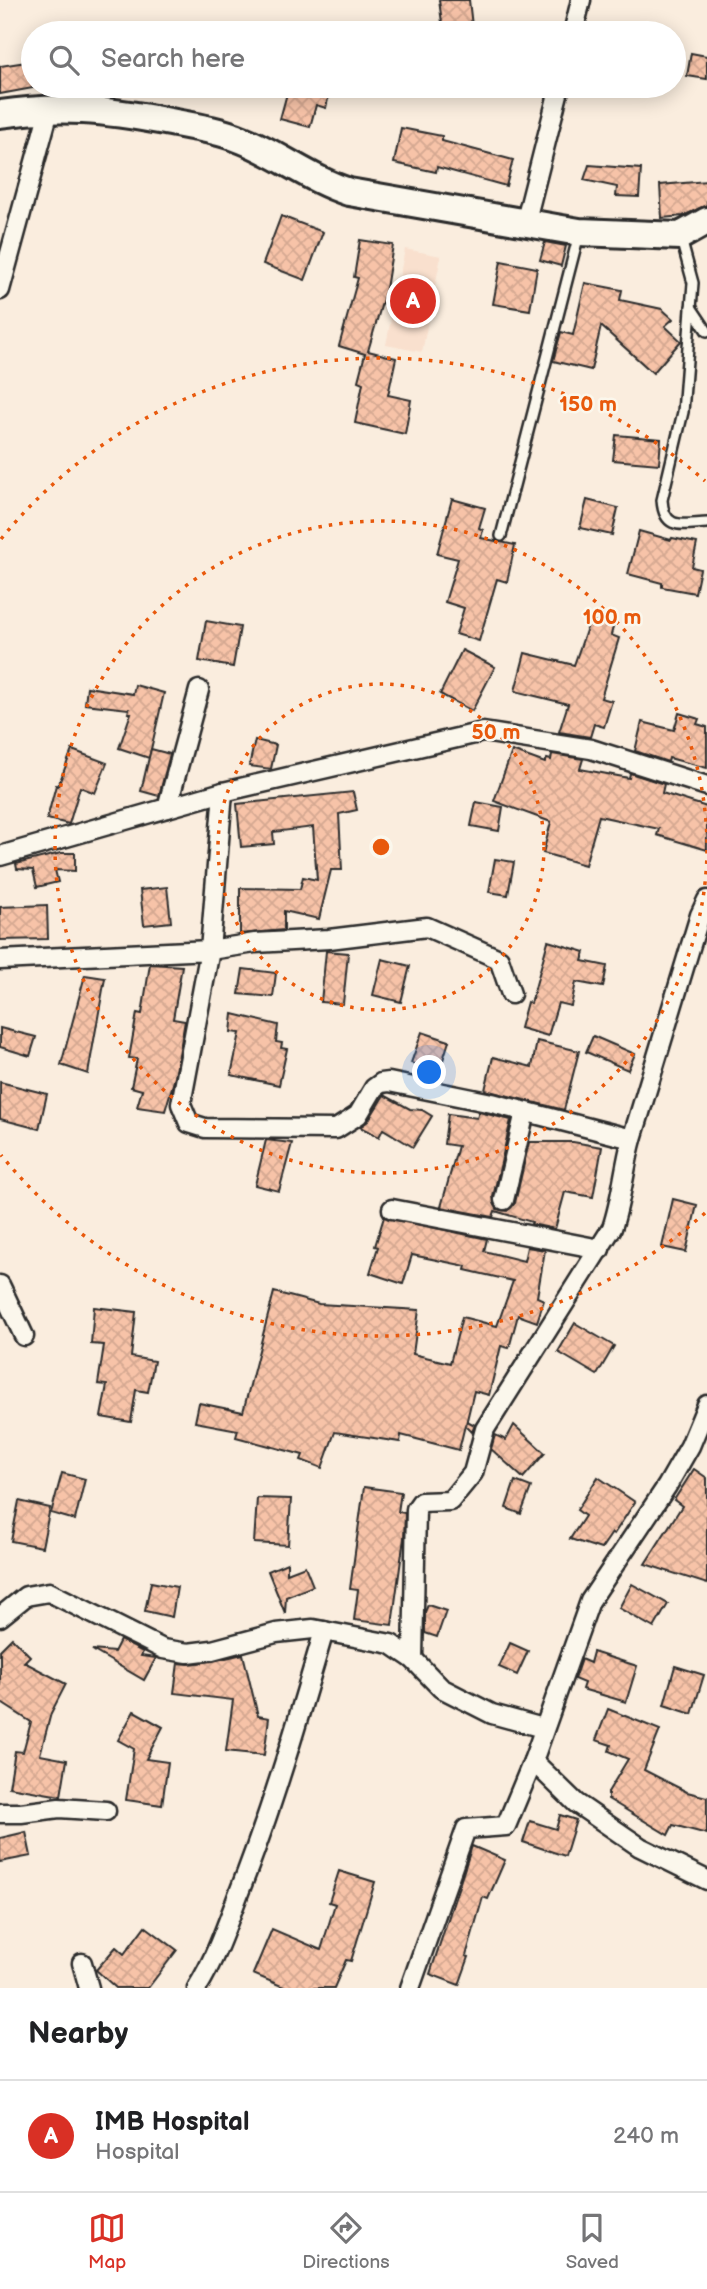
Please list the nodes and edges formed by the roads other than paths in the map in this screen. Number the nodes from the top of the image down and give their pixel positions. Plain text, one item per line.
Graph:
1 (581, 0) edge
2 (576, 21) edge
3 (556, 98) edge
4 (50, 107) junction
5 (0, 114) edge
6 (707, 221) edge
7 (525, 223) junction
8 (579, 232) junction
9 (680, 236) junction
10 (0, 290) edge
11 (691, 307) junction
12 (707, 331) edge
13 (707, 523) edge
14 (501, 536) dead end
15 (199, 690) dead end
16 (707, 786) edge
17 (223, 792) junction
18 (167, 808) junction
19 (0, 856) edge
20 (707, 900) edge
21 (209, 950) junction
22 (0, 960) edge
23 (511, 994) dead end
24 (526, 1112) junction
25 (632, 1139) junction
26 (505, 1200) dead end
27 (392, 1209) dead end
28 (600, 1249) junction
29 (0, 1285) edge
30 (24, 1336) dead end
31 (707, 1405) edge
32 (0, 1617) edge
33 (324, 1631) junction
34 (413, 1659) junction
35 (543, 1728) junction
36 (533, 1761) junction
37 (106, 1811) dead end
38 (0, 1813) edge
39 (707, 1880) edge
40 (82, 1962) dead end
41 (89, 1988) edge
42 (198, 1988) edge
43 (410, 1988) edge

1 - 2 street
3 - 7 street
4 - 5 main road
4 - 7 main road
4 - 10 street
6 - 9 main road
7 - 8 main road
8 - 9 main road
8 - 14 lane
9 - 11 lane
11 - 12 lane
11 - 13 lane
15 - 18 street
16 - 17 street
17 - 18 street
17 - 21 street
18 - 19 street
20 - 25 street
21 - 22 street
21 - 23 street
21 - 24 street
24 - 25 street
24 - 26 street
25 - 28 street
27 - 28 street
28 - 34 street
29 - 30 street
31 - 35 street
32 - 33 street
33 - 34 street
33 - 42 street
34 - 35 street
35 - 36 street
36 - 39 street
36 - 43 street
37 - 38 street
40 - 41 street

